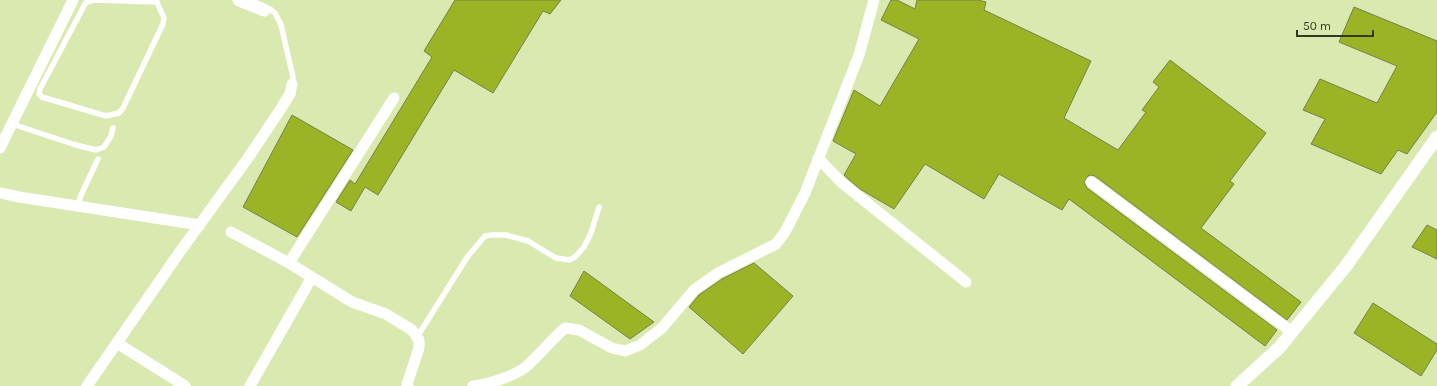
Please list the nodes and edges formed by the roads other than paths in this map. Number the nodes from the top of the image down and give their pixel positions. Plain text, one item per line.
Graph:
1 (73, 0) edge
2 (239, 0) edge
3 (874, 0) edge
4 (156, 1) edge
5 (264, 10) joint
6 (292, 84) joint
7 (394, 98) dead end
8 (12, 124) junction
9 (113, 128) dead end
10 (1437, 137) edge
11 (0, 148) edge
12 (818, 158) junction
13 (98, 159) dead end
14 (1091, 182) dead end
15 (0, 193) edge
16 (78, 207) junction
17 (599, 207) dead end
18 (200, 225) junction
19 (231, 232) dead end
20 (289, 262) junction
21 (312, 277) junction
22 (966, 282) dead end
23 (1292, 332) junction
24 (417, 337) junction
25 (117, 343) junction
26 (87, 386) edge
27 (185, 386) edge
28 (250, 386) edge
29 (408, 386) edge
30 (473, 386) edge
31 (1237, 386) edge

1 - 8 street
2 - 5 street
3 - 12 street
4 - 4 lane
5 - 6 lane
6 - 18 street
7 - 20 street
8 - 9 lane
8 - 11 street
10 - 23 street
12 - 22 street
12 - 30 street
13 - 16 lane
14 - 23 street
15 - 16 street
16 - 18 street
17 - 24 lane
18 - 25 street
19 - 20 street
20 - 21 street
21 - 24 street
21 - 28 street
23 - 31 street
24 - 29 street
25 - 26 street
25 - 27 street

